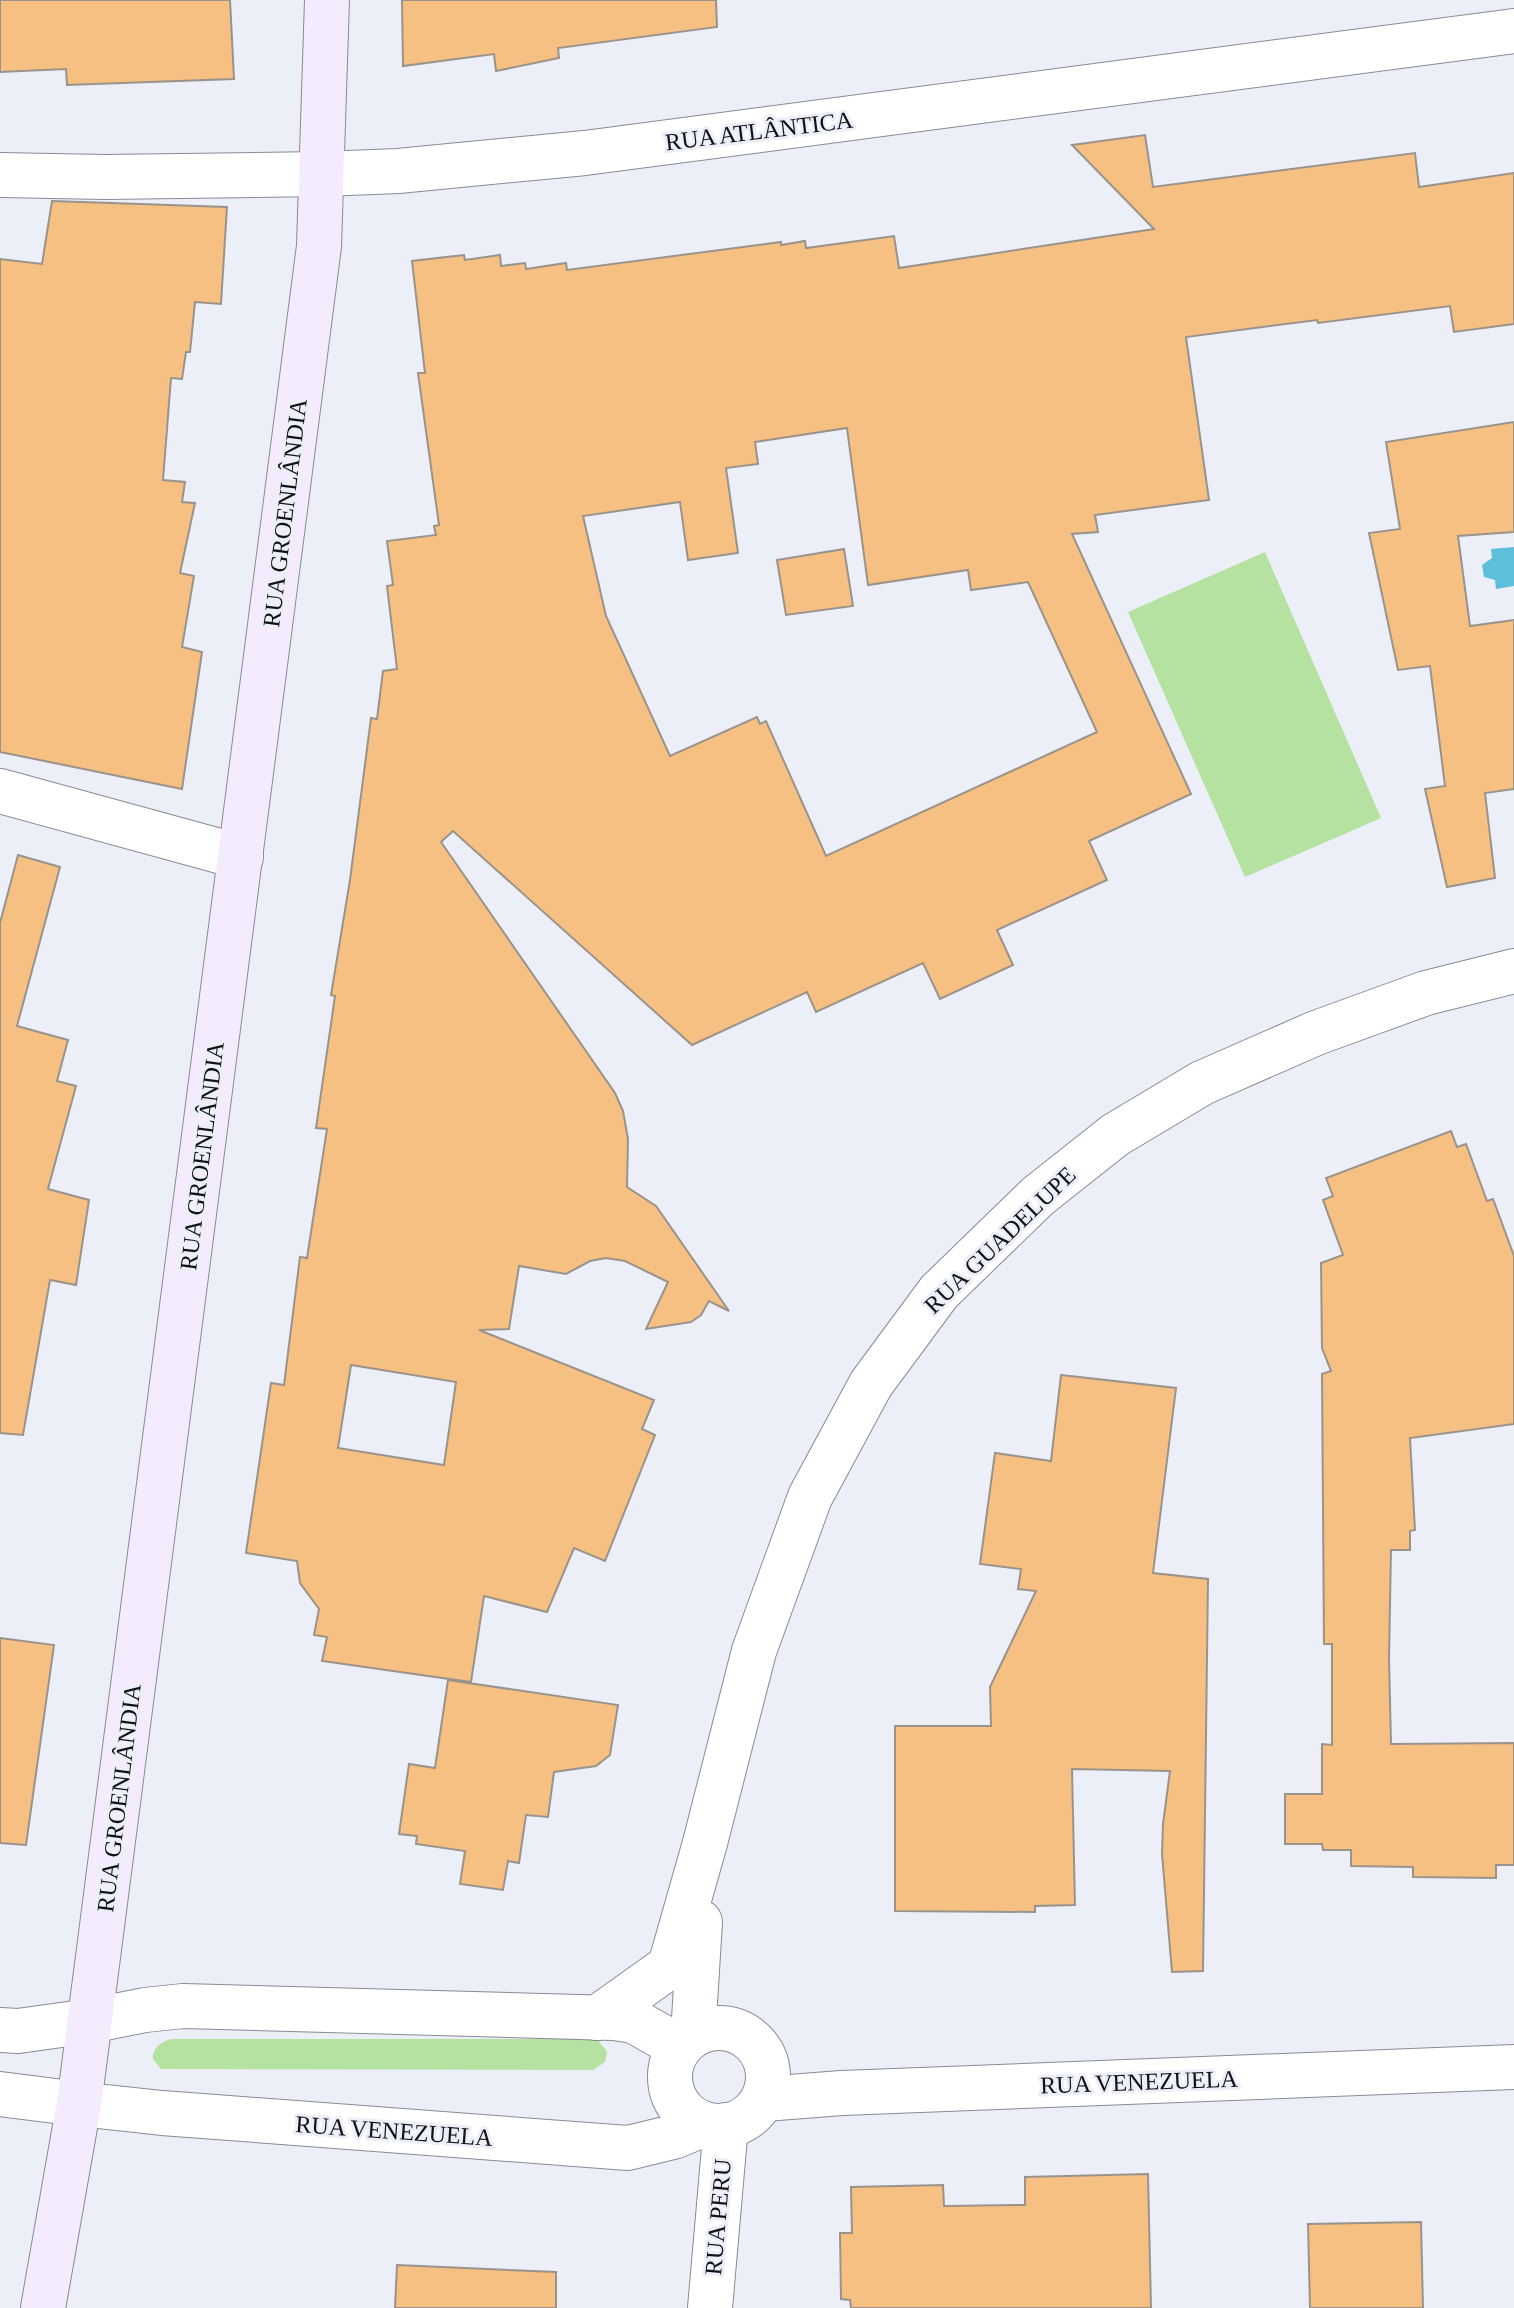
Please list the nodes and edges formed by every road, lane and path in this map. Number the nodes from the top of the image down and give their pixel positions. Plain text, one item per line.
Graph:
1 (327, 0) edge
2 (1514, 31) edge
3 (323, 174) junction
4 (0, 175) edge
5 (0, 791) edge
6 (241, 857) junction
7 (1514, 971) edge
8 (705, 1843) junction
9 (597, 2018) junction
10 (90, 2021) junction
11 (0, 2030) edge
12 (687, 2041) junction
13 (1514, 2067) edge
14 (0, 2094) edge
15 (764, 2099) junction
16 (79, 2104) junction
17 (716, 2124) junction
18 (43, 2308) edge
19 (710, 2308) edge

1 - 3 main road, RUA GROENLÂNDIA
2 - 3 street, RUA ATLÂNTICA
3 - 4 street, RUA ATLÂNTICA
3 - 6 main road, RUA GROENLÂNDIA
5 - 6 street
6 - 10 main road, RUA GROENLÂNDIA
7 - 8 street, RUA GUADELUPE
8 - 9 street, RUA GUADELUPE
8 - 12 street, RUA GUADELUPE
9 - 10 street
9 - 12 street
10 - 11 street
10 - 16 main road, RUA GROENLÂNDIA
12 - 15 street
12 - 17 street
13 - 15 street, RUA VENEZUELA
14 - 16 street, RUA VENEZUELA
15 - 17 street
16 - 17 street, RUA VENEZUELA
16 - 18 main road, RUA GROENLÂNDIA
17 - 19 street, RUA PERU

